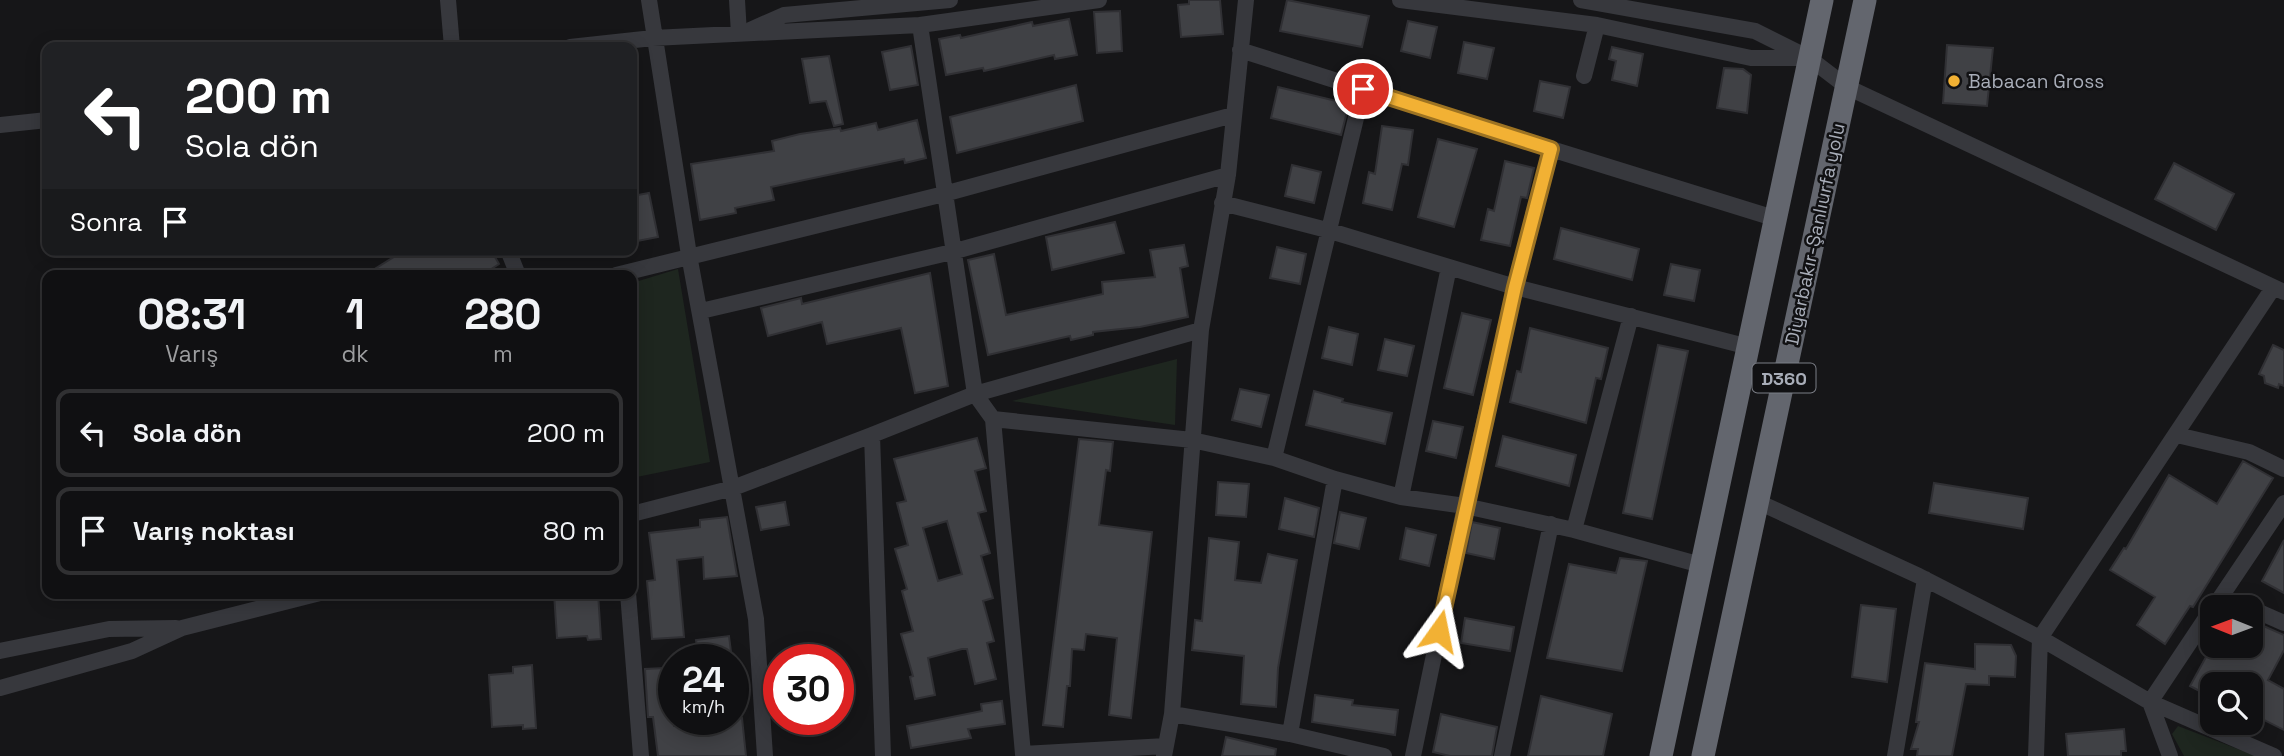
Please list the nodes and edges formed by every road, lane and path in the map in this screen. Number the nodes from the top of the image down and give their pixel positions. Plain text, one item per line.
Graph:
1 (448, 0) edge
2 (649, 0) edge
3 (737, 0) edge
4 (950, 0) edge
5 (1099, 0) edge
6 (1246, 0) edge
7 (1400, 0) edge
8 (1581, 0) edge
9 (1822, 0) edge
10 (1865, 0) edge
11 (1600, 1) edge
12 (915, 2) edge
13 (920, 25) junction
14 (1597, 25) junction
15 (739, 34) junction
16 (653, 38) junction
17 (452, 42) edge
18 (616, 42) edge
19 (1240, 50) junction
20 (1810, 58) junction
21 (1584, 76) dead end
22 (1847, 87) junction
23 (1363, 89) junction
24 (1233, 115) junction
25 (42, 121) edge
26 (0, 125) edge
27 (1551, 149) junction
28 (1228, 175) junction
29 (944, 194) junction
30 (1222, 203) junction
31 (1777, 219) junction
32 (1327, 230) junction
33 (952, 252) junction
34 (689, 255) junction
35 (1449, 267) junction
36 (634, 270) edge
37 (1515, 287) junction
38 (2278, 290) edge
39 (701, 311) junction
40 (1631, 316) junction
41 (1201, 330) junction
42 (1749, 347) junction
43 (975, 394) junction
44 (993, 419) junction
45 (872, 435) junction
46 (2177, 435) junction
47 (1192, 440) junction
48 (1274, 458) junction
49 (2284, 469) edge
50 (1335, 480) junction
51 (733, 488) junction
52 (1401, 497) junction
53 (1756, 501) junction
54 (2284, 502) edge
55 (1465, 506) junction
56 (637, 513) edge
57 (1551, 524) junction
58 (1574, 530) junction
59 (1701, 565) junction
60 (1925, 579) junction
61 (2222, 595) edge
62 (296, 599) edge
63 (628, 599) edge
64 (2263, 614) edge
65 (2284, 623) edge
66 (182, 628) junction
67 (2200, 628) edge
68 (2040, 638) junction
69 (0, 651) edge
70 (0, 688) edge
71 (2150, 702) junction
72 (1172, 714) junction
73 (1290, 734) junction
74 (1165, 751) edge
75 (1018, 755) edge
76 (641, 756) edge
77 (765, 756) edge
78 (883, 756) edge
79 (1384, 756) edge
80 (1413, 756) edge
81 (1502, 756) edge
82 (1661, 756) edge
83 (1703, 756) edge
84 (1895, 756) edge
85 (2036, 756) edge
86 (2170, 756) edge
87 (2274, 756) edge

1 - 17 street
2 - 16 street
3 - 15 street
4 - 12 street
5 - 13 street
6 - 19 street
7 - 14 street
8 - 11 street
9 - 20 highway, D360
10 - 22 highway, Diyarbakır-Şanlıurfa yolu / D360
11 - 20 street
12 - 15 street
13 - 15 street
13 - 29 street
14 - 20 street
14 - 21 street
15 - 16 street
16 - 18 street
16 - 34 street
19 - 23 street
19 - 24 street
20 - 22 street
20 - 31 highway, D360
22 - 38 street
22 - 53 highway, Diyarbakır-Şanlıurfa yolu / D360
23 - 27 street
23 - 32 street
24 - 28 street
24 - 29 street
25 - 26 street
27 - 31 street
27 - 37 street
28 - 30 street
28 - 33 street
29 - 33 street
29 - 34 street
30 - 32 street
30 - 41 street
31 - 42 highway, D360
32 - 35 street
32 - 48 street
33 - 39 street
33 - 43 street
34 - 36 street
34 - 39 street
35 - 37 street
35 - 52 street
37 - 40 street
37 - 55 street
38 - 46 street
39 - 51 street
40 - 42 street
40 - 58 street
41 - 43 street
41 - 47 street
42 - 59 highway, D360
43 - 44 street
43 - 45 street
44 - 47 street
44 - 75 street
45 - 51 street
45 - 78 street
46 - 49 street
46 - 68 street
47 - 48 street
47 - 72 street
48 - 50 street
50 - 52 street
50 - 73 street
51 - 56 street
51 - 77 street
52 - 55 street
53 - 60 street
53 - 83 highway, Diyarbakır-Şanlıurfa yolu / D360
54 - 61 street
55 - 57 street
55 - 80 street
57 - 58 street
57 - 81 street
58 - 59 street
59 - 82 highway, D360
60 - 68 street
60 - 84 street
62 - 66 street
63 - 76 street
64 - 65 street
66 - 69 street
66 - 70 street
67 - 71 street
68 - 71 street
68 - 85 street
71 - 86 street
71 - 87 street
72 - 73 street
72 - 74 street
73 - 79 street
74 - 75 street

